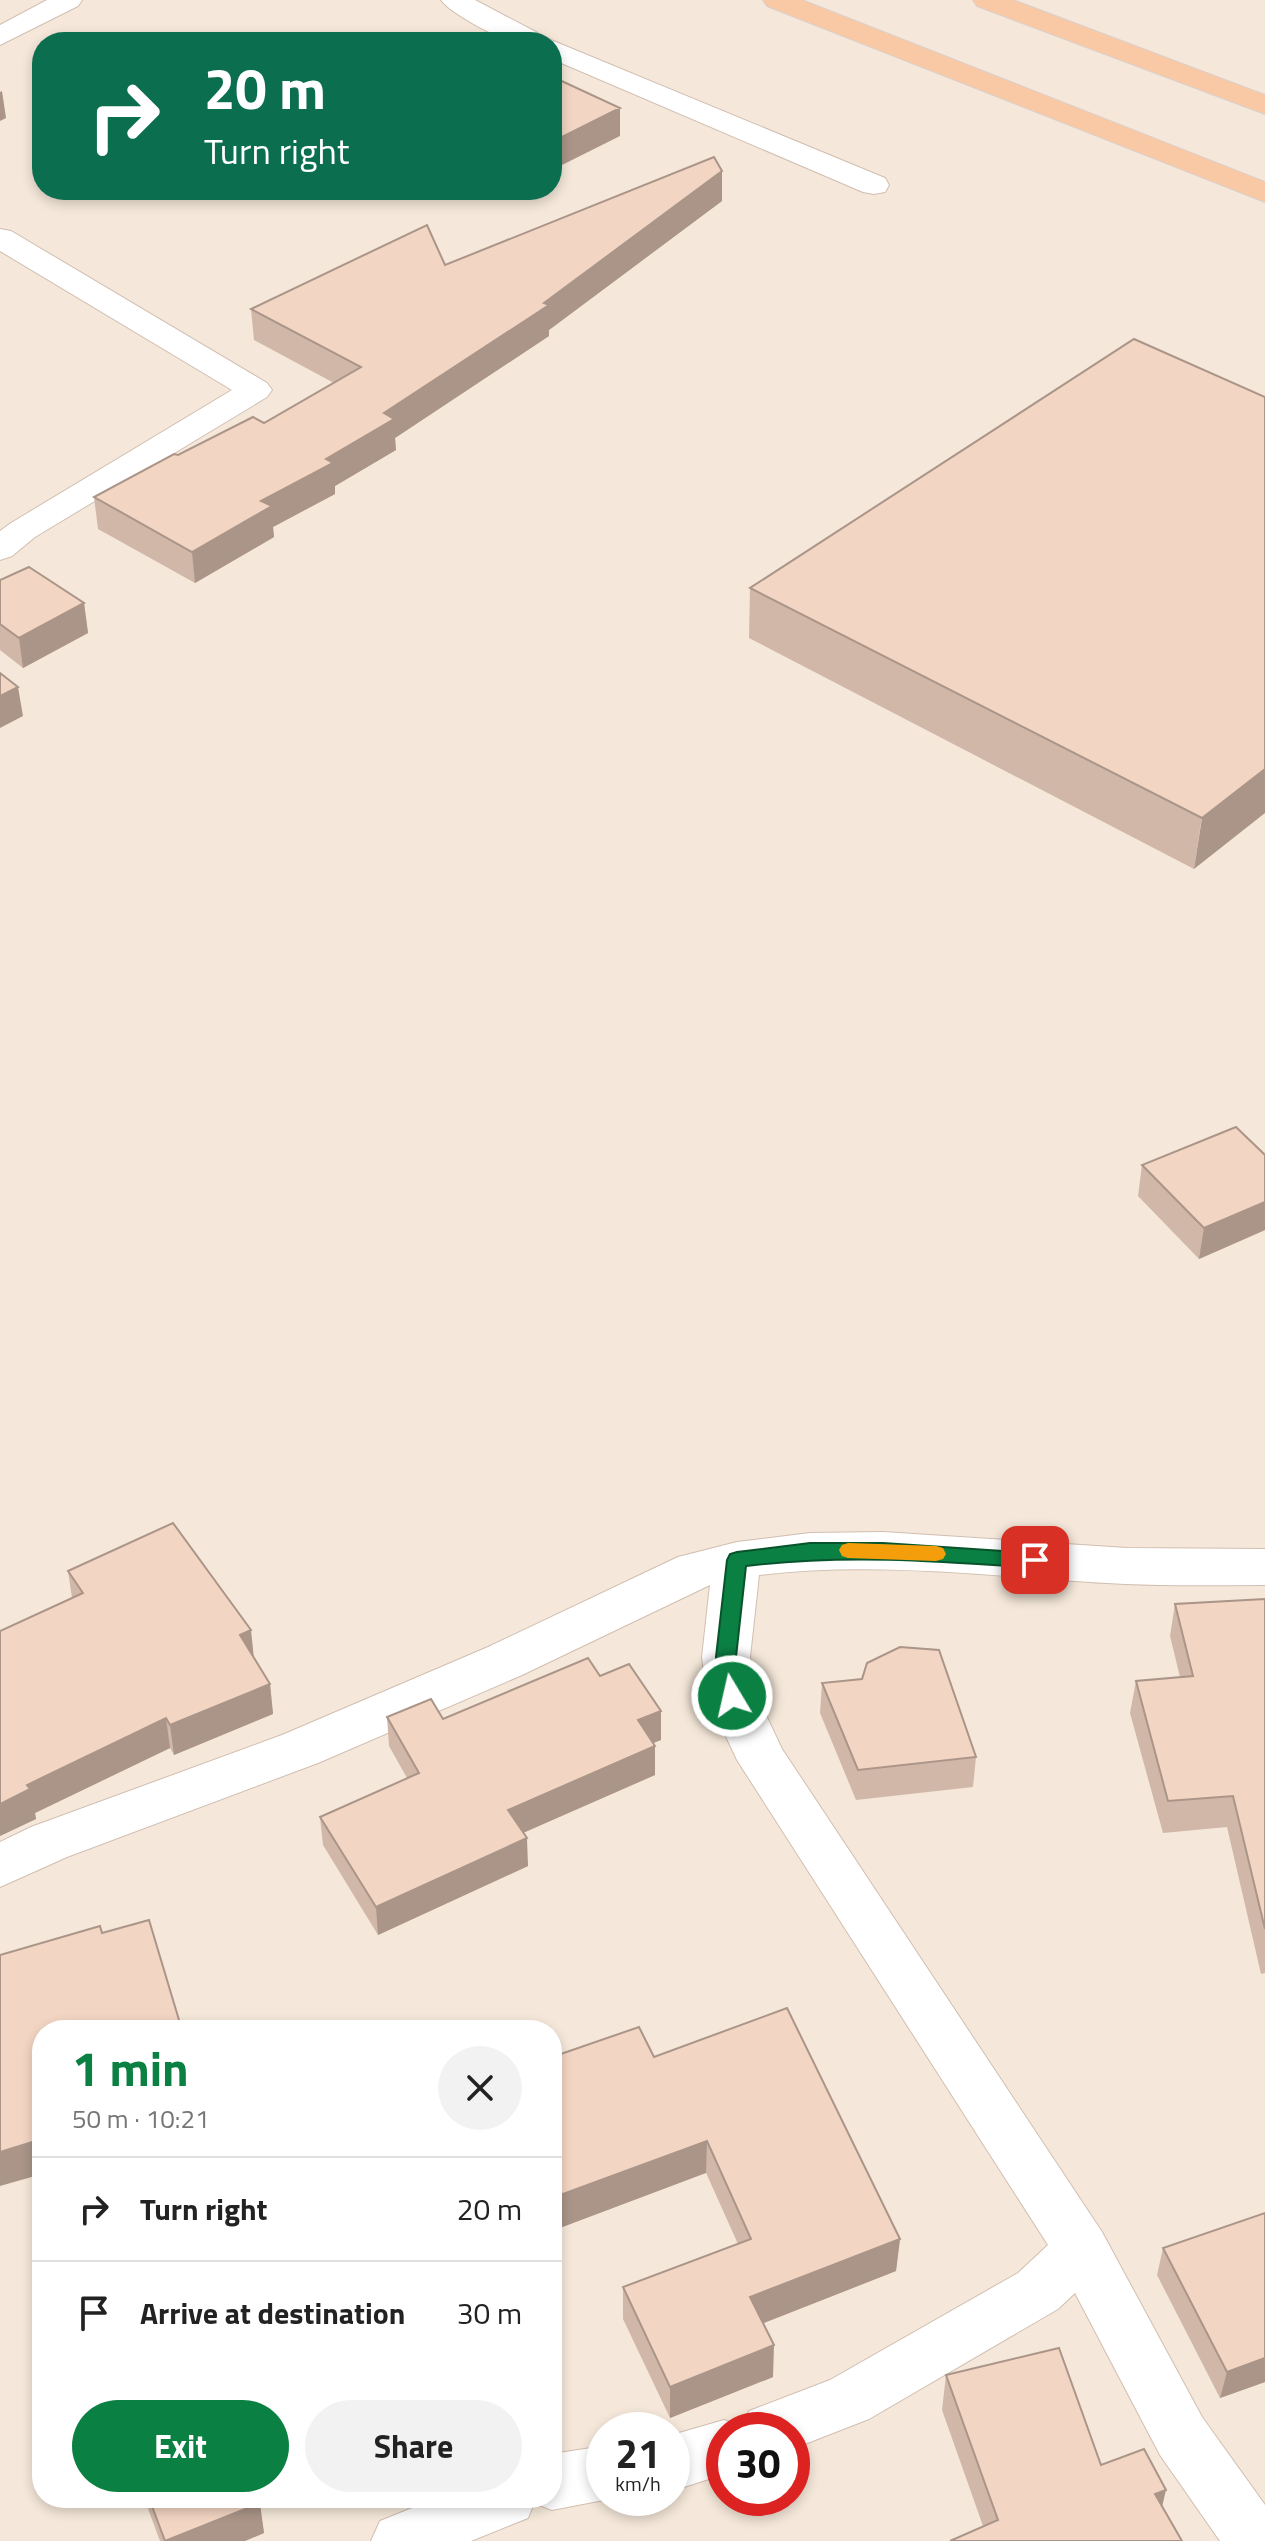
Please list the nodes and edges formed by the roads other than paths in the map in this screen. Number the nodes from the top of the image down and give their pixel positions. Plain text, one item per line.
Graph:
1 (68, 0) edge
2 (455, 0) edge
3 (777, 0) edge
4 (987, 0) edge
5 (516, 32) edge
6 (0, 36) edge
7 (562, 52) edge
8 (1265, 105) edge
9 (874, 185) dead end
10 (1265, 193) edge
11 (0, 238) edge
12 (0, 549) edge
13 (737, 1560) junction
14 (1265, 1567) edge
15 (0, 1866) edge
16 (1082, 2250) junction
17 (810, 2415) edge
18 (586, 2477) edge
19 (562, 2480) edge
20 (482, 2508) edge
21 (401, 2541) edge
22 (1255, 2541) edge

1 - 6 street
2 - 5 street
3 - 10 highway
4 - 8 highway
7 - 9 street
11 - 12 street
13 - 14 street
13 - 15 street
13 - 16 street
16 - 17 street
16 - 22 street
18 - 19 street
20 - 21 street

